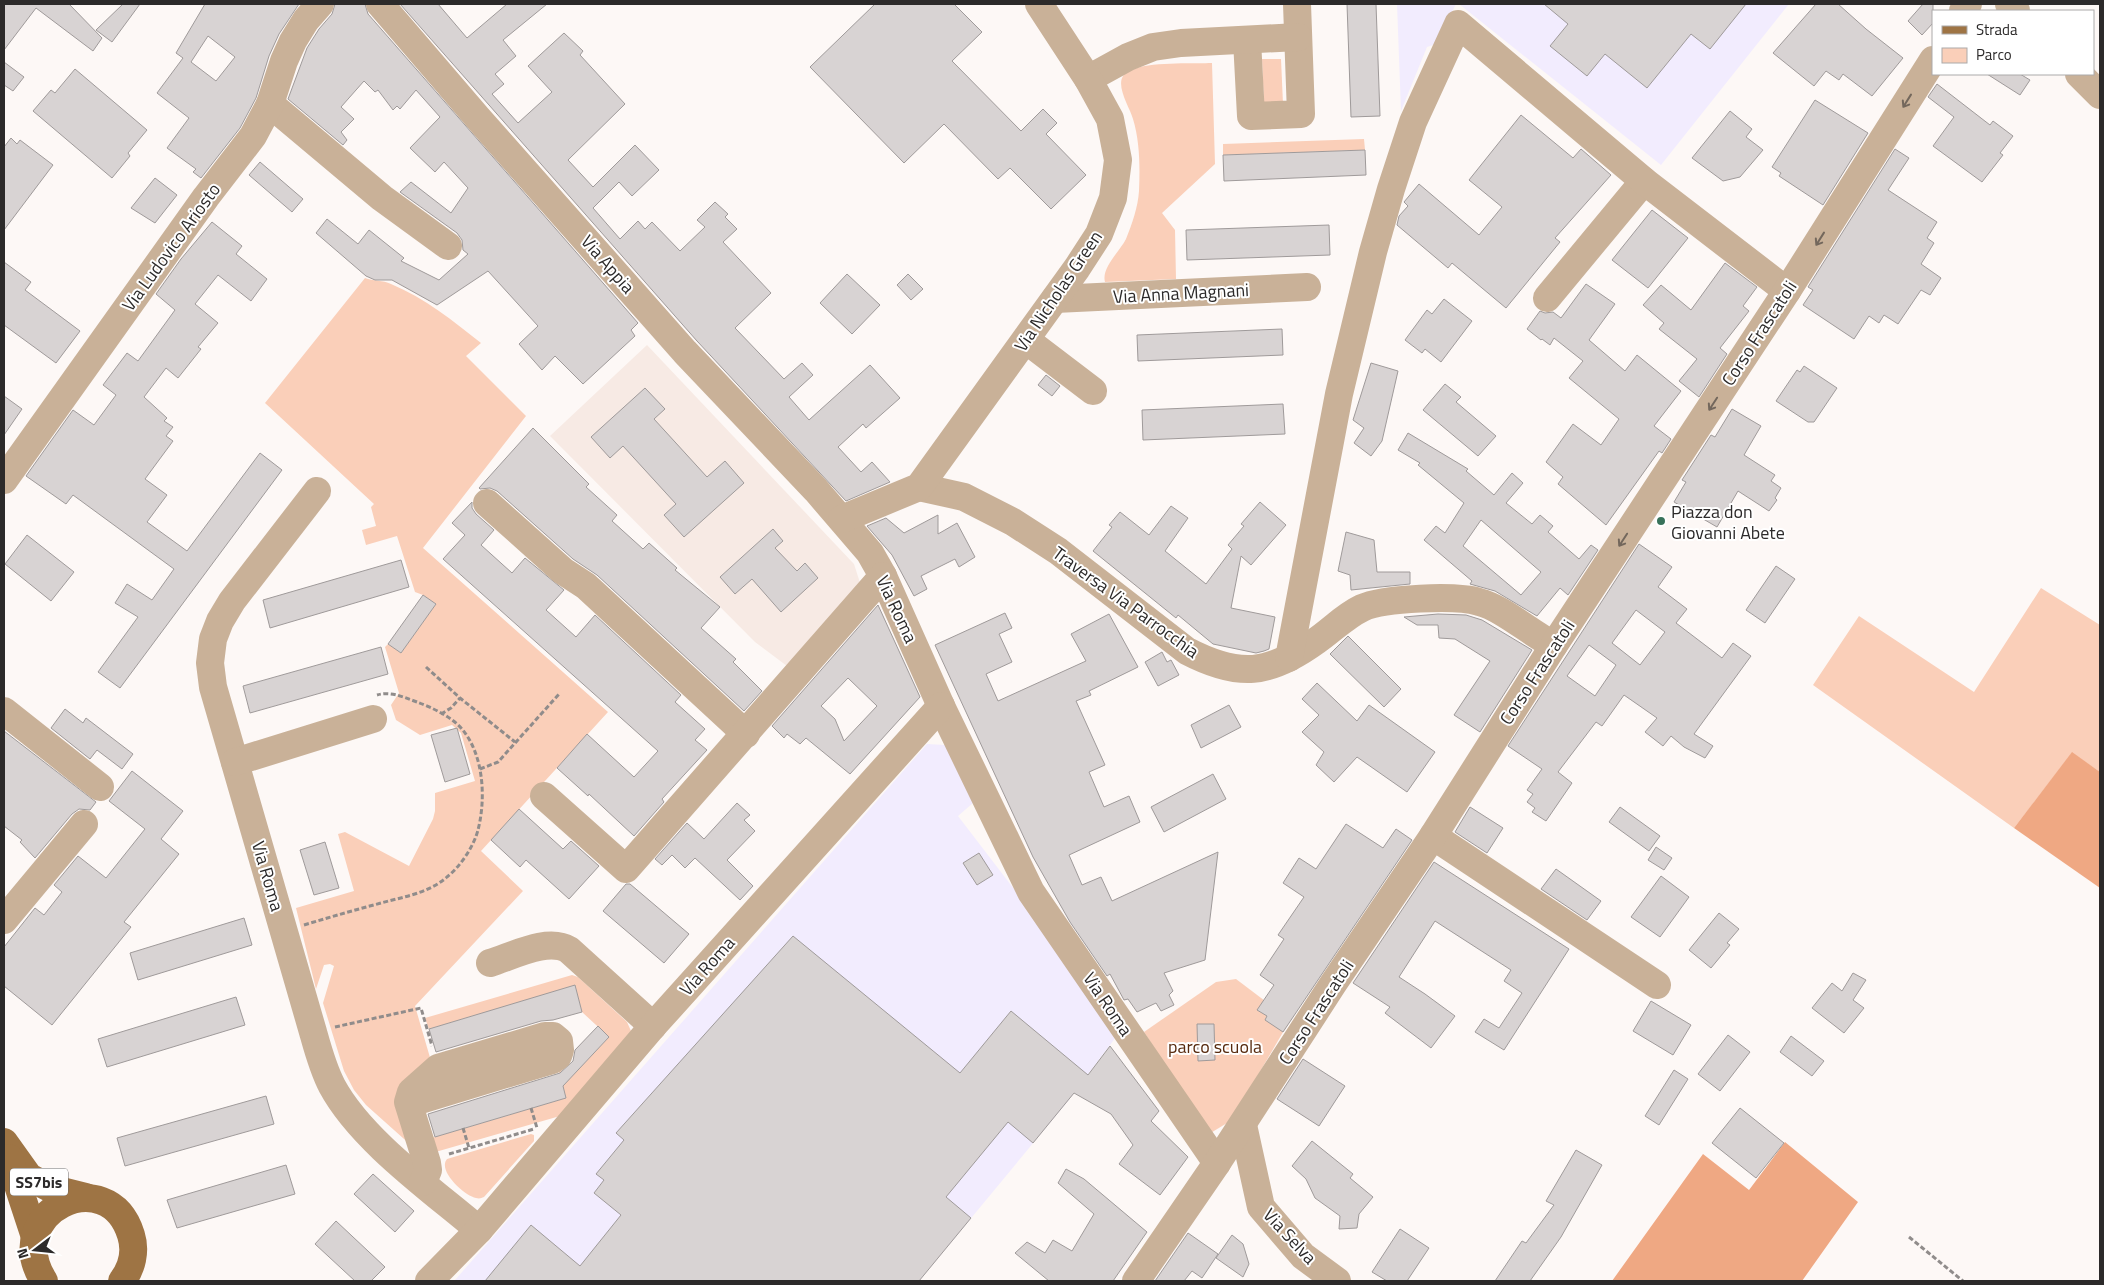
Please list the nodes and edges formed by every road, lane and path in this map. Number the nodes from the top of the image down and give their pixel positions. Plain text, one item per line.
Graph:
1 (320, 4) edge
2 (380, 4) edge
3 (1039, 4) edge
4 (1297, 4) edge
5 (1298, 36) junction
6 (1247, 40) junction
7 (1932, 62) edge
8 (2080, 75) edge
9 (1088, 79) junction
10 (2100, 95) edge
11 (270, 104) junction
12 (1644, 181) junction
13 (448, 246) dead end
14 (1307, 287) dead end
15 (1787, 291) junction
16 (1547, 298) dead end
17 (1055, 299) junction
18 (1026, 340) junction
19 (1093, 390) dead end
20 (4, 480) edge
21 (919, 487) junction
22 (317, 492) dead end
23 (487, 503) dead end
24 (842, 519) junction
25 (882, 576) junction
26 (1554, 645) junction
27 (1289, 658) junction
28 (426, 667) dead end
29 (560, 693) dead end
30 (460, 698) junction
31 (940, 706) junction
32 (374, 708) joint
33 (4, 711) edge
34 (440, 714) junction
35 (746, 734) junction
36 (515, 742) junction
37 (235, 762) junction
38 (480, 769) junction
39 (100, 787) dead end
40 (544, 796) dead end
41 (84, 824) dead end
42 (1433, 836) junction
43 (4, 920) edge
44 (296, 927) dead end
45 (490, 963) dead end
46 (1657, 985) dead end
47 (653, 1026) junction
48 (313, 1032) junction
49 (438, 1068) junction
50 (531, 1108) dead end
51 (411, 1110) junction
52 (1245, 1121) junction
53 (463, 1128) dead end
54 (548, 1132) junction
55 (4, 1143) edge
56 (469, 1148) junction
57 (1217, 1163) junction
58 (424, 1172) junction
59 (87, 1198) junction
60 (479, 1230) junction
61 (34, 1234) junction
62 (1909, 1237) dead end
63 (128, 1279) edge
64 (44, 1281) edge
65 (429, 1281) edge
66 (1136, 1281) edge
67 (1337, 1281) edge
68 (1963, 1281) edge

1 - 11 street, Via Ludovico Ariosto
2 - 24 street, Via Appia
3 - 9 street, Via Nicholas Green
4 - 5 street
5 - 6 street
5 - 6 street
6 - 9 street
7 -> 15 street, Corso Frascatoli
8 - 10 street
9 - 17 street, Via Nicholas Green
11 - 13 street
11 - 20 street, Via Ludovico Ariosto
12 - 15 street
12 - 16 street
12 - 27 street
14 - 17 street, Via Anna Magnani
15 -> 26 street, Corso Frascatoli
17 - 18 street, Via Nicholas Green
18 - 19 street
18 - 21 street, Via Nicholas Green
21 - 24 street
21 - 27 street, Traversa Via Parrocchia
22 - 37 street, Via Roma
23 - 35 street
24 - 25 street, Via Roma
25 - 31 street, Via Roma
25 - 35 street
26 - 27 street, Traversa Via Parrocchia
26 - 42 street, Corso Frascatoli
28 - 30 path
29 - 36 path
30 - 34 path
30 - 36 path
31 - 47 street, Via Roma
31 - 57 street, Via Roma
32 - 34 path
32 - 37 street
33 - 39 street
34 - 38 path
35 - 40 street
36 - 38 path
37 - 48 street, Via Roma
38 - 44 path
41 - 43 street
42 - 46 street
42 - 52 street, Corso Frascatoli
45 - 47 street
47 - 54 street, Via Roma
48 - 49 path
48 - 58 street, Via Roma
49 - 51 street
49 - 51 street
50 - 54 path
51 - 58 street
52 - 57 street, Corso Frascatoli
52 - 67 street, Via Selva
53 - 56 path
54 - 56 path
54 - 60 street, Via Roma
55 - 59 main road, SS7bis
55 - 61 main road, SS7bis
56 - 58 path
57 - 66 street, Corso Frascatoli
58 - 60 street, Via Roma
59 - 61 main road
59 - 63 main road
60 - 65 street, Via Roma
61 - 64 main road
62 - 68 path

